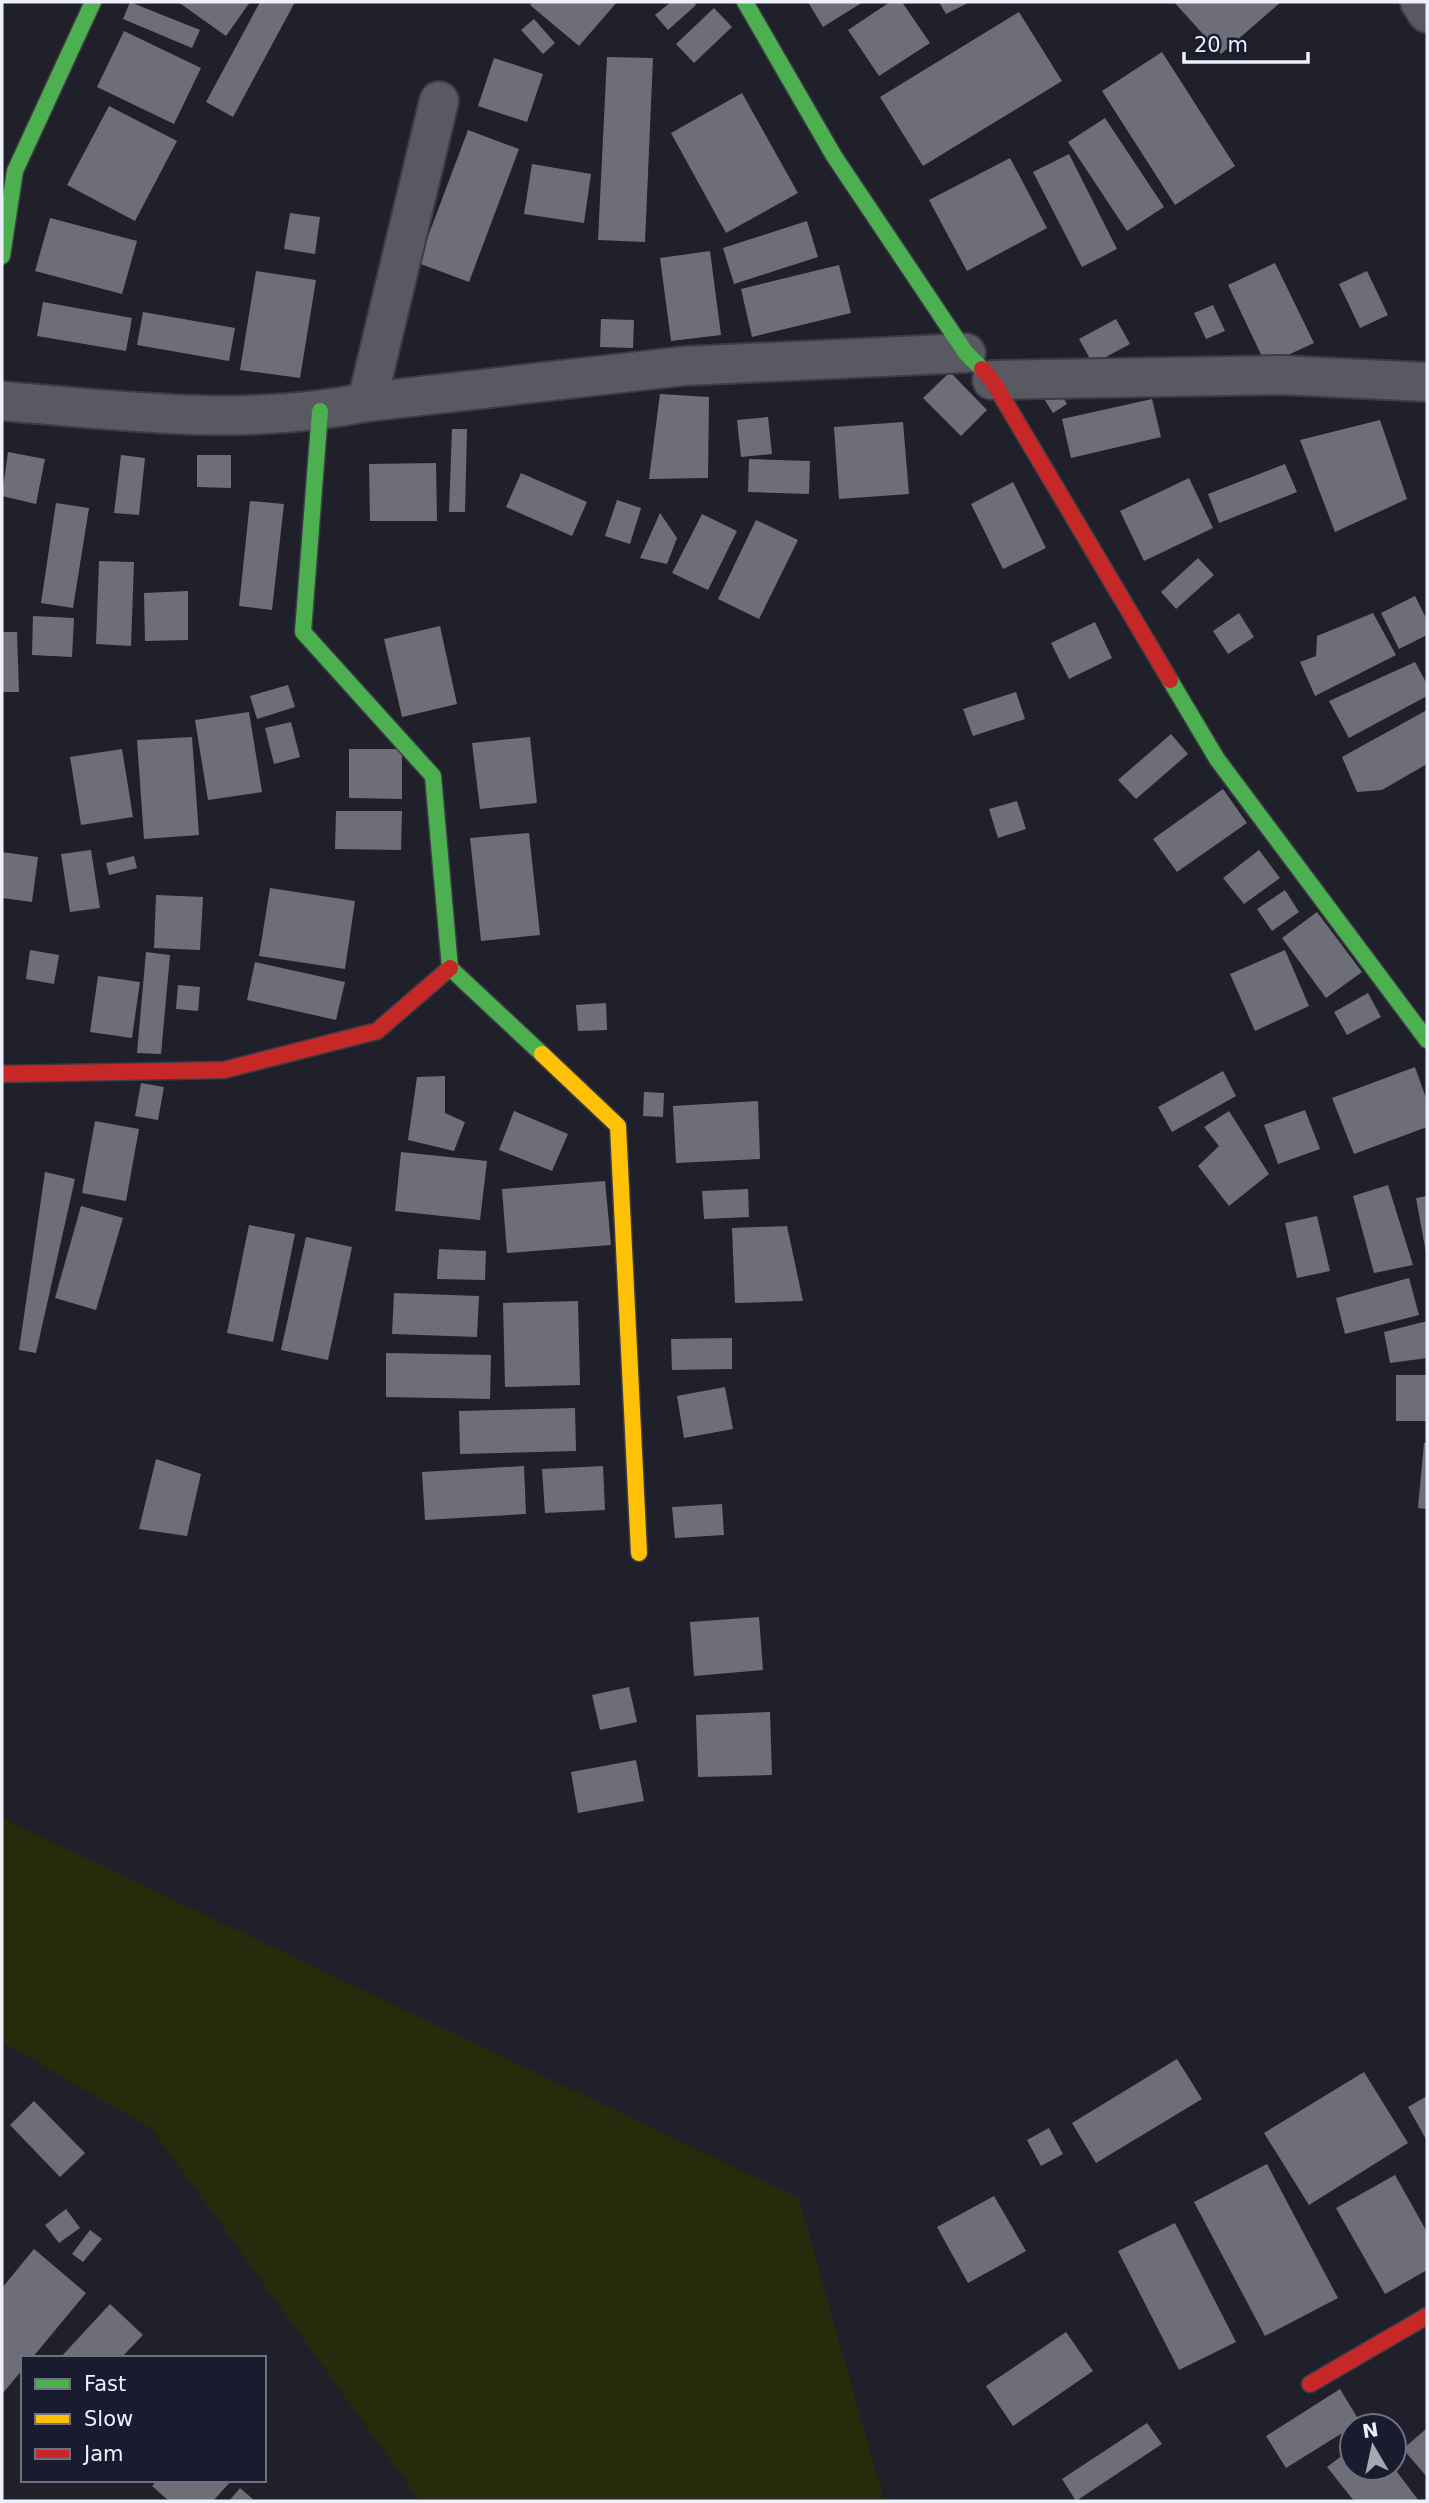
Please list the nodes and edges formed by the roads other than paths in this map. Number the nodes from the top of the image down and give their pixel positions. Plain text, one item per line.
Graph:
1 (93, 2) edge
2 (745, 2) edge
3 (1420, 2) edge
4 (1427, 13) edge
5 (439, 101) dead end
6 (2, 256) edge
7 (966, 353) junction
8 (992, 380) junction
9 (1427, 382) edge
10 (2, 401) edge
11 (367, 402) junction
12 (320, 411) junction
13 (450, 968) junction
14 (1427, 1040) edge
15 (2, 1074) edge
16 (639, 1553) dead end
17 (1427, 2316) edge
18 (1310, 2384) dead end

1 - 6 street
2 - 7 street
3 - 4 street
5 - 11 street
7 - 8 street
7 - 11 street
8 - 9 street
8 - 14 street
10 - 12 street
11 - 12 street
12 - 13 street
13 - 15 street
13 - 16 street
17 - 18 street

